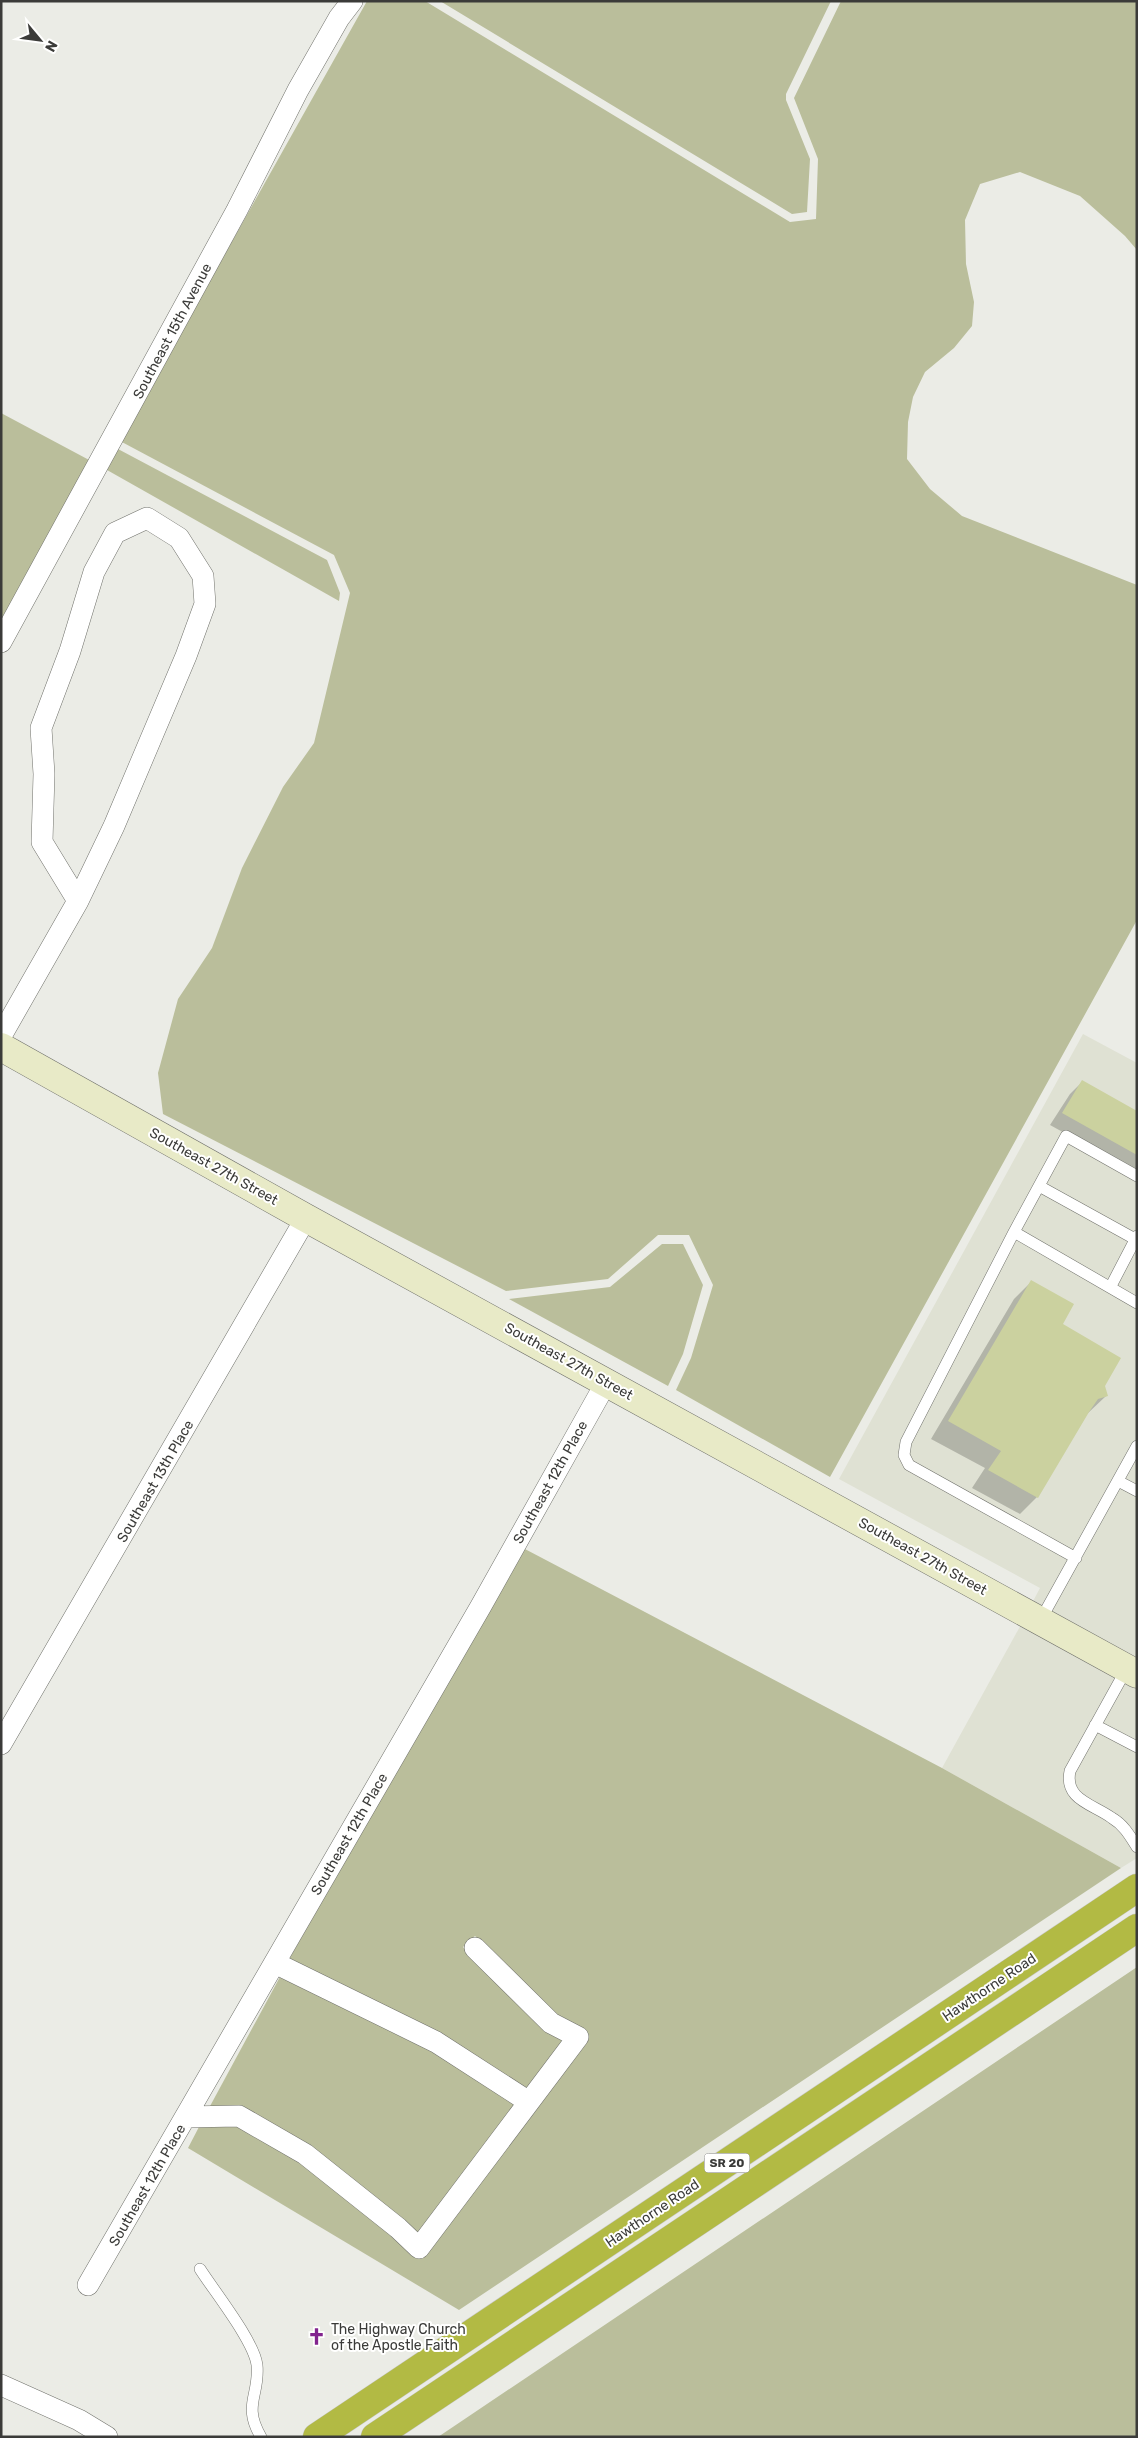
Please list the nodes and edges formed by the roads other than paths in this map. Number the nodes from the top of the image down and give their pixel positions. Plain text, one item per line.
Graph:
1 (352, 1) edge
2 (335, 10) edge
3 (1, 642) edge
4 (78, 900) junction
5 (1, 1036) edge
6 (1, 1047) edge
7 (1137, 1176) edge
8 (1039, 1186) junction
9 (306, 1218) junction
10 (1014, 1232) junction
11 (1136, 1238) edge
12 (1110, 1286) junction
13 (1137, 1303) edge
14 (607, 1381) junction
15 (1137, 1446) edge
16 (1118, 1481) junction
17 (1137, 1491) edge
18 (1076, 1558) junction
19 (1040, 1621) junction
20 (1132, 1671) edge
21 (1095, 1725) junction
22 (1, 1744) edge
23 (1137, 1747) edge
24 (1137, 1848) edge
25 (1137, 1888) edge
26 (1137, 1928) edge
27 (476, 1948) dead end
28 (275, 1963) junction
29 (903, 2045) junction
30 (920, 2073) junction
31 (528, 2102) junction
32 (186, 2118) junction
33 (200, 2269) dead end
34 (88, 2285) dead end
35 (501, 2314) junction
36 (518, 2342) junction
37 (1, 2385) edge
38 (100, 2435) edge
39 (261, 2437) edge
40 (317, 2437) edge
41 (375, 2437) edge

1 - 2 street, Southeast 15th Avenue
2 - 3 street, Southeast 15th Avenue
4 - 4 street
4 - 5 street
6 - 9 street, Southeast 27th Street
7 - 8 lane
8 - 10 lane
8 - 11 lane
9 - 14 street, Southeast 27th Street
9 - 22 street, Southeast 13th Place
10 - 12 lane
10 - 18 lane
11 - 12 lane
12 - 13 lane
14 - 19 street, Southeast 27th Street
14 - 28 street, Southeast 12th Place
15 - 16 lane
16 - 17 lane
16 - 18 lane
18 - 19 lane
19 - 20 street, Southeast 27th Street
20 - 21 lane
21 - 23 lane
21 - 24 lane
25 - 29 highway, Hawthorne Road / SR 20
26 - 30 highway, SR 20
27 - 31 street
28 - 31 street
28 - 32 street, Southeast 12th Place
29 - 30 highway
29 - 35 highway, Hawthorne Road / SR 20
30 - 36 highway, SR 20
31 - 32 street
32 - 34 street, Southeast 12th Place
33 - 39 lane
35 - 36 highway
35 - 40 highway, Hawthorne Road / SR 20
36 - 41 highway, SR 20
37 - 38 street

